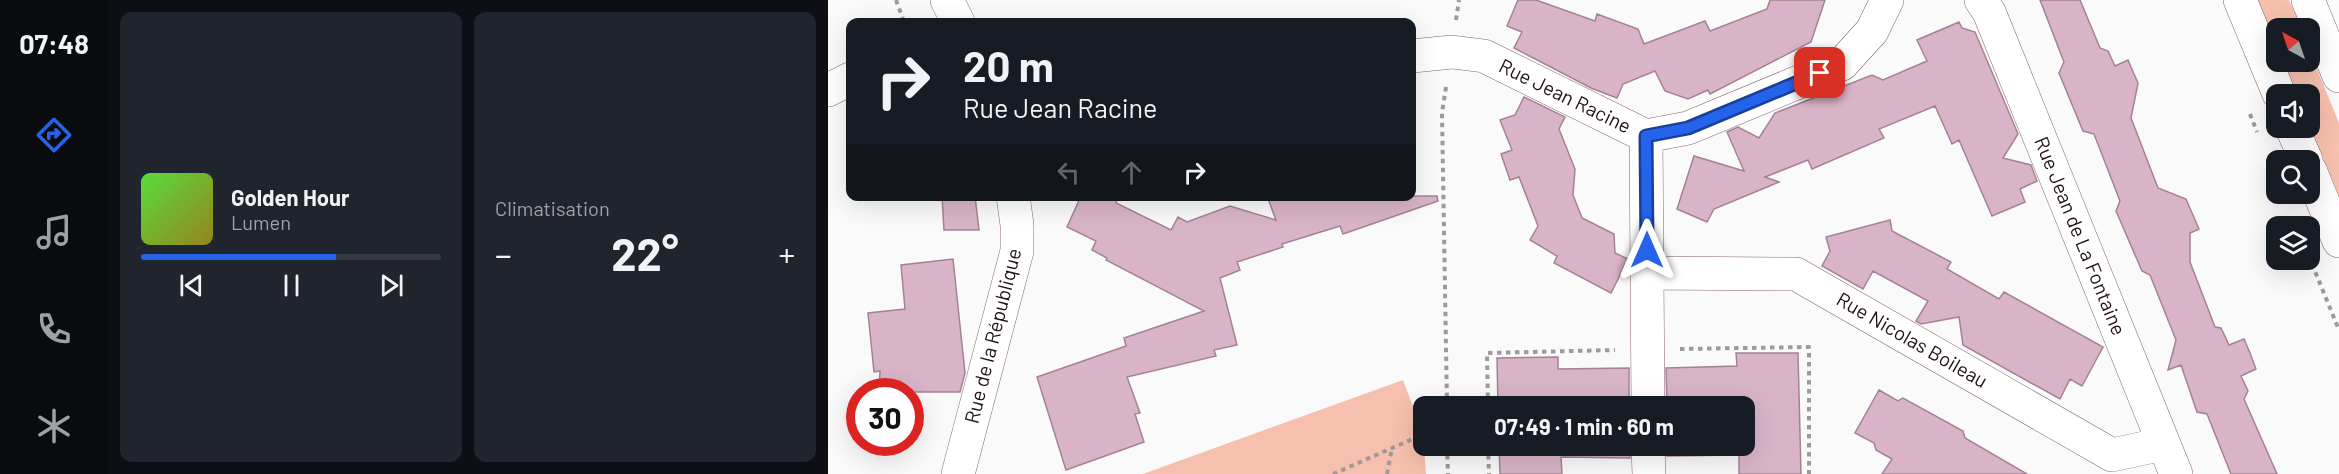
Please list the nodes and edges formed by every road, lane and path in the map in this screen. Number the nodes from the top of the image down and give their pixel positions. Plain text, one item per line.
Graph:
1 (896, 0) edge
2 (1887, 0) edge
3 (1981, 0) edge
4 (2240, 0) edge
5 (2308, 0) edge
6 (903, 18) edge
7 (1452, 52) junction
8 (1416, 56) edge
9 (2339, 76) edge
10 (846, 81) edge
11 (2275, 84) edge
12 (828, 90) edge
13 (1646, 136) junction
14 (2320, 194) edge
15 (1015, 201) edge
16 (2339, 241) edge
17 (2314, 270) edge
18 (1647, 273) junction
19 (2339, 330) edge
20 (1648, 350) junction
21 (1447, 396) edge
22 (1488, 396) edge
23 (1648, 396) edge
24 (1413, 439) edge
25 (2163, 444) junction
26 (1392, 448) junction
27 (1447, 456) edge
28 (1488, 456) edge
29 (1648, 456) edge
30 (2106, 464) edge
31 (958, 474) edge
32 (1333, 474) edge
33 (1387, 474) edge
34 (1448, 474) edge
35 (1489, 474) edge
36 (1649, 474) edge
37 (1809, 474) edge
38 (2176, 474) edge

1 - 6 path
2 - 13 street, Rue Jean Racine
3 - 25 street, Rue Jean de La Fontaine
4 - 11 street
5 - 9 street
7 - 8 street, Rue Jean Racine
7 - 13 street, Rue Jean Racine
7 - 21 path
10 - 12 street
13 - 18 street
14 - 16 street
15 - 31 street, Rue de la République
17 - 19 path
18 - 20 street
18 - 30 street, Rue Nicolas Boileau
20 - 22 path
20 - 23 street
20 - 37 path
24 - 26 path
25 - 30 street, Rue Nicolas Boileau
25 - 38 street, Rue Jean de La Fontaine
26 - 32 path
26 - 33 path
27 - 34 path
28 - 35 path
29 - 36 street

